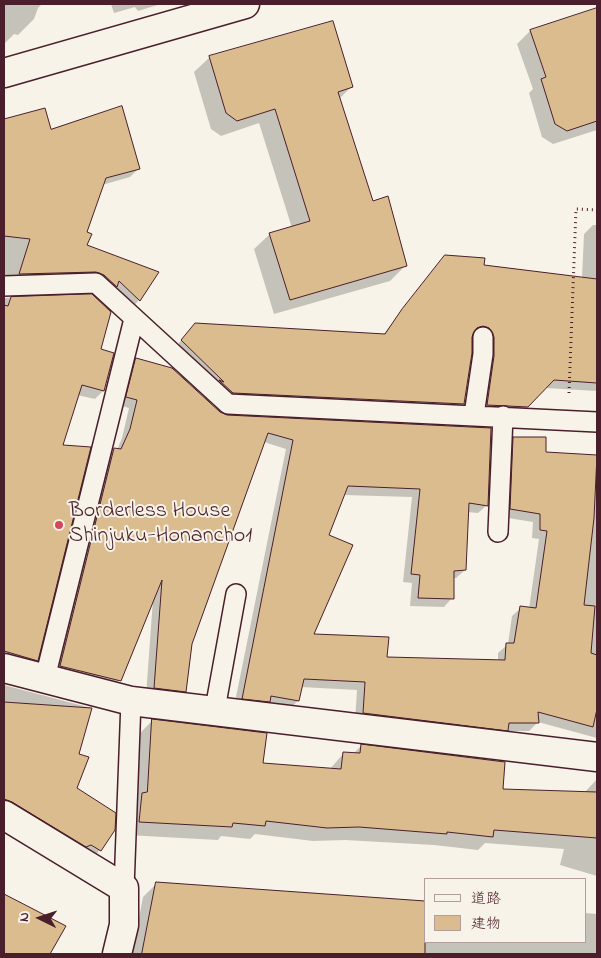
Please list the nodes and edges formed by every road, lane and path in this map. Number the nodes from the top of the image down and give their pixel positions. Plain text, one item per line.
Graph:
1 (246, 4) edge
2 (4, 73) edge
3 (597, 210) edge
4 (4, 286) edge
5 (134, 319) junction
6 (482, 337) dead end
7 (474, 415) junction
8 (503, 416) junction
9 (568, 419) junction
10 (597, 422) edge
11 (498, 532) dead end
12 (236, 594) dead end
13 (4, 668) edge
14 (45, 678) junction
15 (131, 701) junction
16 (215, 709) junction
17 (597, 757) edge
18 (4, 816) edge
19 (124, 888) junction
20 (117, 954) edge

1 - 2 street
3 - 9 path
4 - 5 lane
5 - 7 lane
5 - 14 lane
6 - 7 lane
7 - 8 lane
8 - 9 lane
8 - 11 lane
9 - 10 lane
12 - 16 lane
13 - 14 street
14 - 15 street
15 - 16 street
15 - 19 lane
16 - 17 street
18 - 19 street
19 - 20 street

